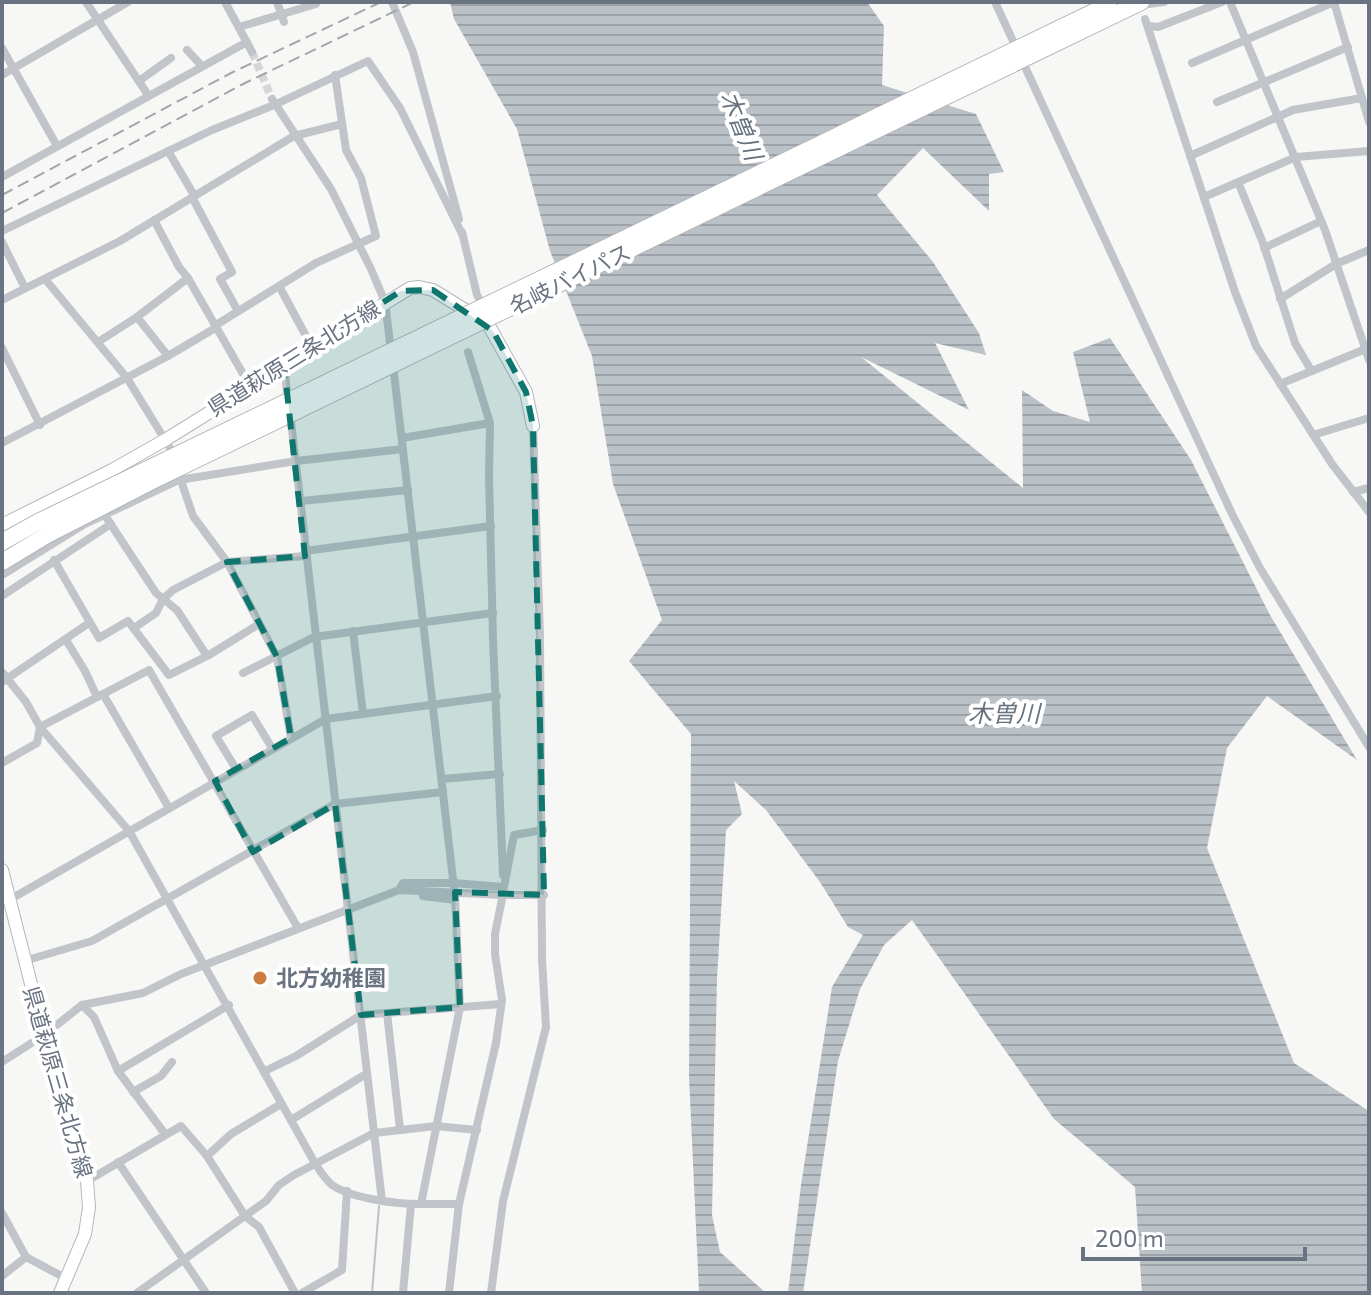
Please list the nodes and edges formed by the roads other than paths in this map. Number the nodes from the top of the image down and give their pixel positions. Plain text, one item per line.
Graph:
1 (86, 2) edge
2 (128, 2) edge
3 (225, 2) edge
4 (277, 2) edge
5 (316, 2) edge
6 (392, 2) edge
7 (995, 2) edge
8 (1164, 2) edge
9 (1222, 2) edge
10 (1230, 2) edge
11 (1334, 2) edge
12 (1122, 6) edge
13 (283, 18) junction
14 (97, 20) junction
15 (239, 27) junction
16 (1246, 39) junction
17 (247, 42) junction
18 (1348, 47) junction
19 (2, 48) edge
20 (187, 50) dead end
21 (252, 52) tunnel mouth
22 (171, 58) dead end
23 (1192, 63) dead end
24 (202, 66) junction
25 (14, 68) junction
26 (2, 75) edge
27 (335, 75) junction
28 (139, 81) junction
29 (1265, 83) junction
30 (148, 95) junction
31 (1362, 98) junction
32 (273, 102) junction
33 (1217, 102) dead end
34 (1279, 117) junction
35 (1369, 122) edge
36 (342, 124) junction
37 (294, 136) junction
38 (57, 146) junction
39 (168, 151) junction
40 (1369, 151) edge
41 (1190, 156) junction
42 (1296, 157) junction
43 (2, 177) edge
44 (1238, 182) junction
45 (193, 196) junction
46 (1204, 197) junction
47 (154, 220) junction
48 (1321, 221) junction
49 (2, 231) edge
50 (463, 236) junction
51 (2, 242) edge
52 (356, 244) junction
53 (1264, 248) junction
54 (1369, 250) edge
55 (1336, 264) junction
56 (188, 278) junction
57 (45, 279) junction
58 (279, 286) junction
59 (25, 288) junction
60 (1280, 299) junction
61 (2, 300) edge
62 (385, 302) junction
63 (238, 311) junction
64 (137, 317) junction
65 (488, 324) junction
66 (216, 326) junction
67 (98, 342) junction
68 (312, 347) junction
69 (2, 348) edge
70 (1367, 349) edge
71 (468, 352) dead end
72 (168, 356) junction
73 (1369, 360) edge
74 (284, 365) junction
75 (1311, 370) junction
76 (127, 378) junction
77 (1280, 384) junction
78 (250, 386) junction
79 (1369, 418) edge
80 (490, 423) junction
81 (40, 425) junction
82 (533, 426) joint
83 (1313, 435) junction
84 (402, 438) junction
85 (165, 440) junction
86 (2, 443) edge
87 (403, 449) junction
88 (296, 461) junction
89 (179, 480) junction
90 (1369, 488) edge
91 (408, 490) junction
92 (1353, 492) junction
93 (302, 501) junction
94 (1369, 512) edge
95 (104, 514) junction
96 (111, 524) junction
97 (2, 525) edge
98 (491, 526) junction
99 (412, 538) junction
100 (2, 542) edge
101 (305, 553) junction
102 (54, 560) junction
103 (227, 562) junction
104 (3, 566) edge
105 (2, 596) edge
106 (163, 599) junction
107 (493, 613) junction
108 (421, 622) junction
109 (89, 623) junction
110 (259, 624) junction
111 (134, 628) junction
112 (353, 631) junction
113 (314, 637) junction
114 (66, 640) junction
115 (207, 656) junction
116 (277, 657) junction
117 (161, 664) junction
118 (149, 670) junction
119 (243, 673) dead end
120 (4, 678) edge
121 (100, 696) junction
122 (497, 696) junction
123 (433, 706) junction
124 (363, 714) junction
125 (326, 719) junction
126 (40, 727) junction
127 (291, 738) junction
128 (1369, 747) edge
129 (272, 748) junction
130 (2, 763) edge
131 (236, 769) junction
132 (500, 774) junction
133 (442, 779) junction
134 (215, 781) junction
135 (443, 792) junction
136 (335, 804) junction
137 (169, 808) junction
138 (543, 830) junction
139 (129, 831) junction
140 (253, 852) junction
141 (3, 875) edge
142 (399, 890) junction
143 (454, 892) junction
144 (503, 892) junction
145 (544, 895) junction
146 (9, 900) junction
147 (169, 900) junction
148 (347, 908) junction
149 (298, 928) junction
150 (24, 961) junction
151 (206, 965) junction
152 (501, 1004) junction
153 (82, 1005) junction
154 (229, 1005) junction
155 (460, 1007) junction
156 (387, 1013) junction
157 (361, 1015) junction
158 (44, 1035) junction
159 (2, 1062) edge
160 (172, 1062) dead end
161 (118, 1071) junction
162 (265, 1071) junction
163 (366, 1074) junction
164 (133, 1092) junction
165 (281, 1104) junction
166 (291, 1120) junction
167 (436, 1126) junction
168 (400, 1129) junction
169 (477, 1130) junction
170 (374, 1133) junction
171 (165, 1134) junction
172 (207, 1156) junction
173 (118, 1162) junction
174 (316, 1165) junction
175 (87, 1181) junction
176 (347, 1191) junction
177 (382, 1201) junction
178 (416, 1204) junction
179 (459, 1204) junction
180 (2, 1213) edge
181 (245, 1216) junction
182 (26, 1257) junction
183 (183, 1261) junction
184 (2, 1276) edge
185 (67, 1279) junction
186 (60, 1293) edge
187 (137, 1293) edge
188 (206, 1293) edge
189 (295, 1293) edge
190 (302, 1293) edge
191 (403, 1293) edge
192 (449, 1293) edge
193 (491, 1293) edge

1 - 14 street
2 - 14 street
3 - 15 street
4 - 13 street
5 - 13 street
6 - 50 street
7 - 128 street
8 - 12 street
9 - 41 street
10 - 16 street
11 - 16 street
11 - 18 street
12 - 100 highway, 名岐バイパス, bridge
12 - 104 highway, 名岐バイパス, bridge
13 - 15 street
14 - 25 street
14 - 28 street
15 - 17 street
16 - 23 street
16 - 29 street
17 - 21 street
17 - 24 street
18 - 29 street
18 - 31 street
19 - 25 street
20 - 24 street
22 - 28 street
24 - 30 street
25 - 26 street
25 - 38 street
27 - 32 street
27 - 36 street
27 - 50 street
28 - 30 street
29 - 33 street
29 - 34 street
30 - 38 street
31 - 34 street
31 - 35 street
32 - 37 street
32 - 39 street
34 - 41 street
34 - 42 street
36 - 37 street
36 - 52 street
37 - 45 street
37 - 52 street
38 - 43 street
39 - 45 street
39 - 49 street
40 - 42 street
41 - 46 street
42 - 44 street
42 - 48 street
44 - 46 street
44 - 53 street
45 - 47 street
45 - 63 street
46 - 77 street
47 - 56 street
47 - 57 street
48 - 53 street
48 - 55 street
50 - 65 street
51 - 59 street
52 - 58 street
52 - 62 street
53 - 60 street
54 - 55 street
55 - 60 street
55 - 70 street
56 - 64 street
56 - 66 street
57 - 59 street
57 - 67 street
58 - 63 street
58 - 68 street
59 - 61 street
60 - 75 street
62 - 65 main road, 県道萩原三条北方線
62 - 68 main road, 県道萩原三条北方線
62 - 84 street
63 - 66 street
64 - 67 street
64 - 72 street
65 - 82 main road, 県道萩原三条北方線
66 - 72 street
66 - 78 street
67 - 76 street
68 - 74 main road, 県道萩原三条北方線
69 - 81 street
70 - 73 street
70 - 75 street
71 - 80 street
72 - 76 street
74 - 78 main road, 県道萩原三条北方線
74 - 88 street
75 - 77 street
76 - 81 street
76 - 85 street
77 - 83 street
78 - 85 main road, 県道萩原三条北方線
79 - 83 street
80 - 84 street
80 - 98 street
81 - 86 street
82 - 138 street
83 - 92 street
84 - 87 street
85 - 89 street
85 - 97 main road, 県道萩原三条北方線
87 - 88 street
87 - 91 street
88 - 89 street
88 - 93 street
89 - 95 street
89 - 103 street
90 - 92 street
91 - 93 street
91 - 99 street
92 - 94 street
93 - 101 street
95 - 96 street
95 - 104 street
96 - 102 street
96 - 106 street
98 - 99 street
98 - 107 street
99 - 101 street
99 - 108 street
101 - 103 street
101 - 113 street
102 - 105 street
102 - 109 street
103 - 106 street
103 - 110 street
106 - 111 street
106 - 115 street
107 - 108 street
107 - 122 street
108 - 112 street
108 - 123 street
109 - 111 street
109 - 114 street
110 - 115 street
110 - 116 street
111 - 117 street
112 - 113 street
112 - 124 street
113 - 116 street
113 - 125 street
114 - 120 street
114 - 121 street
115 - 117 street
116 - 119 street
116 - 127 street
117 - 118 street
118 - 121 street
118 - 134 street
120 - 126 street
121 - 126 street
121 - 137 street
122 - 123 street
122 - 132 street
123 - 124 street
123 - 133 street
124 - 125 street
125 - 127 street
125 - 136 street
126 - 130 street
126 - 139 street
127 - 129 street
129 - 131 street
129 - 131 street
131 - 134 street
132 - 133 street
132 - 144 street
133 - 135 street
134 - 137 street
134 - 140 street
135 - 136 street
135 - 143 street
136 - 140 street
136 - 148 street
137 - 139 street
138 - 144 street
138 - 145 street
139 - 146 street
139 - 147 street
140 - 147 street
140 - 149 street
141 - 146 main road, 県道萩原三条北方線
142 - 143 street
142 - 143 street
142 - 145 street
142 - 148 street
143 - 144 street
143 - 155 street
144 - 152 street
145 - 193 street
146 - 150 main road, 県道萩原三条北方線
147 - 150 street
147 - 151 street
148 - 149 street
148 - 157 street
149 - 151 street
150 - 158 main road, 県道萩原三条北方線
151 - 153 street
151 - 154 street
152 - 155 street
152 - 169 street
153 - 158 street
153 - 161 street
154 - 161 street
154 - 162 street
155 - 156 street
155 - 167 street
156 - 157 street
156 - 168 street
157 - 162 street
157 - 163 street
158 - 159 street
158 - 175 main road, 県道萩原三条北方線
160 - 164 street
161 - 164 street
162 - 165 street
163 - 166 street
163 - 170 street
164 - 171 street
165 - 166 street
165 - 172 street
166 - 174 street
167 - 168 street
167 - 169 street
167 - 178 street
168 - 170 street
169 - 179 street
170 - 174 street
170 - 177 street
171 - 172 street
171 - 173 street
172 - 181 street
173 - 175 street
173 - 183 street
174 - 176 street
174 - 181 street
175 - 185 main road, 県道萩原三条北方線
176 - 177 street
176 - 190 street
177 - 178 street
178 - 179 street
178 - 191 street
179 - 192 street
180 - 182 street
181 - 183 street
181 - 189 street
182 - 184 street
182 - 185 street
183 - 187 street
183 - 188 street
185 - 186 main road, 県道萩原三条北方線

